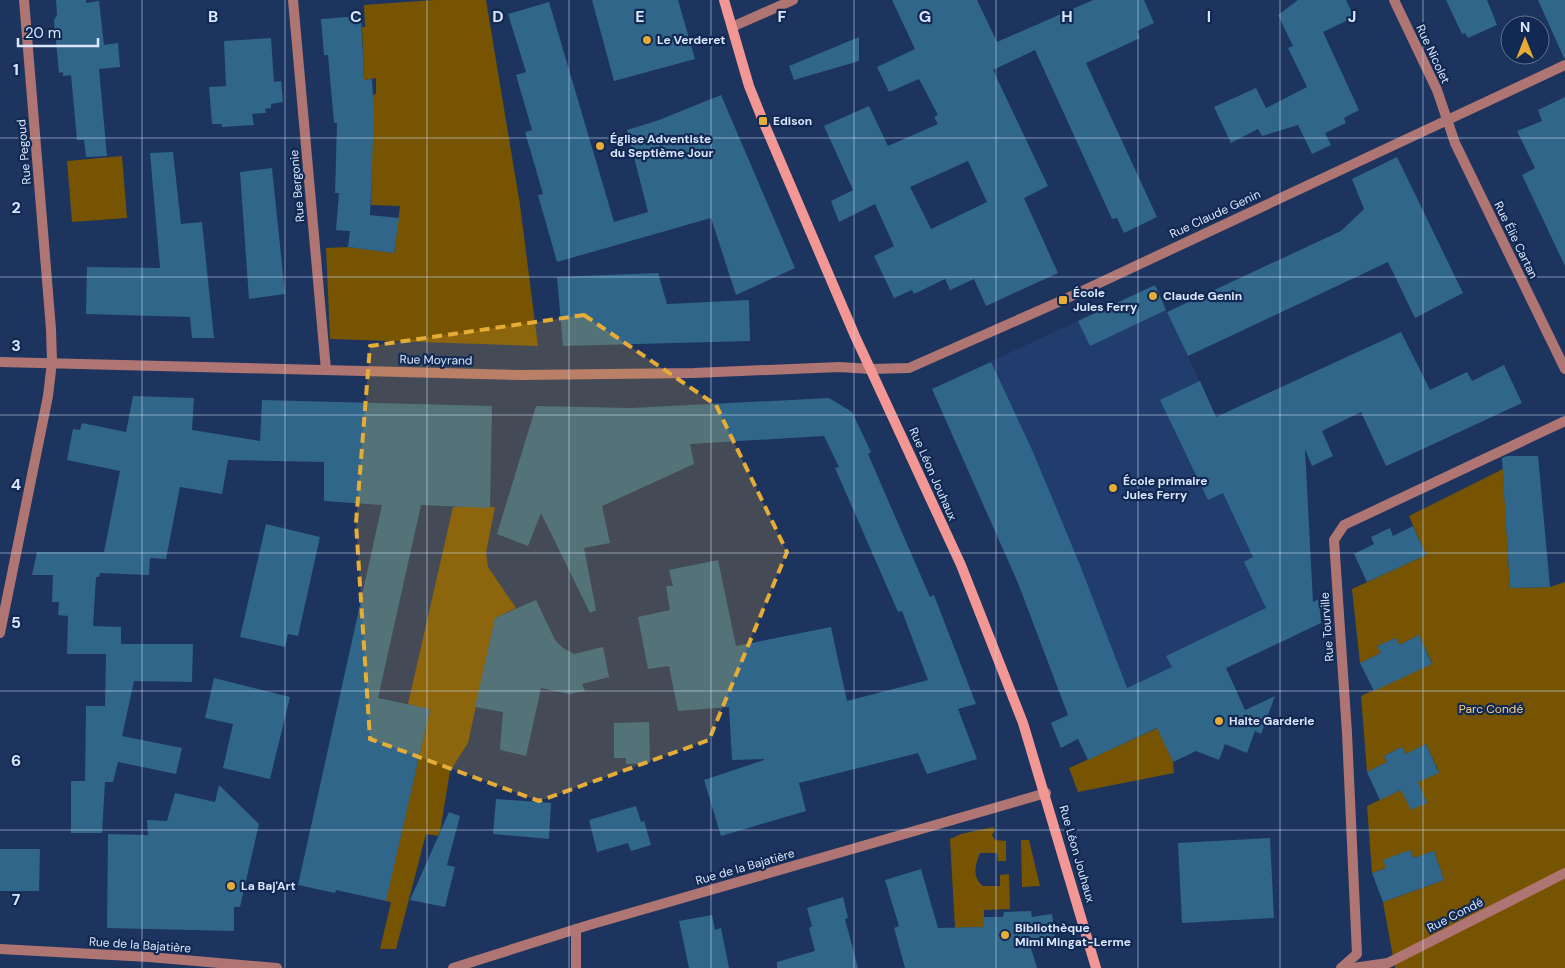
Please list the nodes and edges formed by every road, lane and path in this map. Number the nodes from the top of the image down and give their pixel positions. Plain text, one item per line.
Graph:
1 (24, 0) edge
2 (293, 0) edge
3 (724, 0) edge
4 (793, 0) edge
5 (1394, 0) edge
6 (732, 27) junction
7 (1565, 64) edge
8 (1448, 121) junction
9 (0, 362) edge
10 (52, 362) junction
11 (871, 369) junction
12 (1565, 369) edge
13 (326, 370) junction
14 (1565, 422) edge
15 (0, 633) edge
16 (1046, 793) junction
17 (1565, 873) edge
18 (576, 929) junction
19 (0, 949) edge
20 (277, 968) edge
21 (453, 968) edge
22 (576, 968) edge
23 (1096, 968) edge
24 (1341, 968) edge
25 (1357, 968) edge

1 - 10 street, Rue Pegoud
2 - 13 street, Rue Bergonie
3 - 6 street, Rue Léon Jouhaux
4 - 6 street
5 - 8 street, Rue Nicolet
6 - 11 street, Rue Léon Jouhaux
7 - 8 street, Rue Claude Genin
8 - 11 street, Rue Claude Genin
8 - 12 street, Rue Élie Cartan
9 - 10 street, Rue Moyrand
10 - 13 street, Rue Moyrand
10 - 15 street, Rue Pegoud
11 - 13 street, Rue Moyrand
11 - 16 street, Rue Léon Jouhaux
14 - 24 street, Rue Tourville
16 - 18 street, Rue de la Bajatière
16 - 23 street, Rue Léon Jouhaux
17 - 25 street, Rue Condé
18 - 21 street, Rue de la Bajatière
18 - 22 street
19 - 20 street, Rue de la Bajatière

